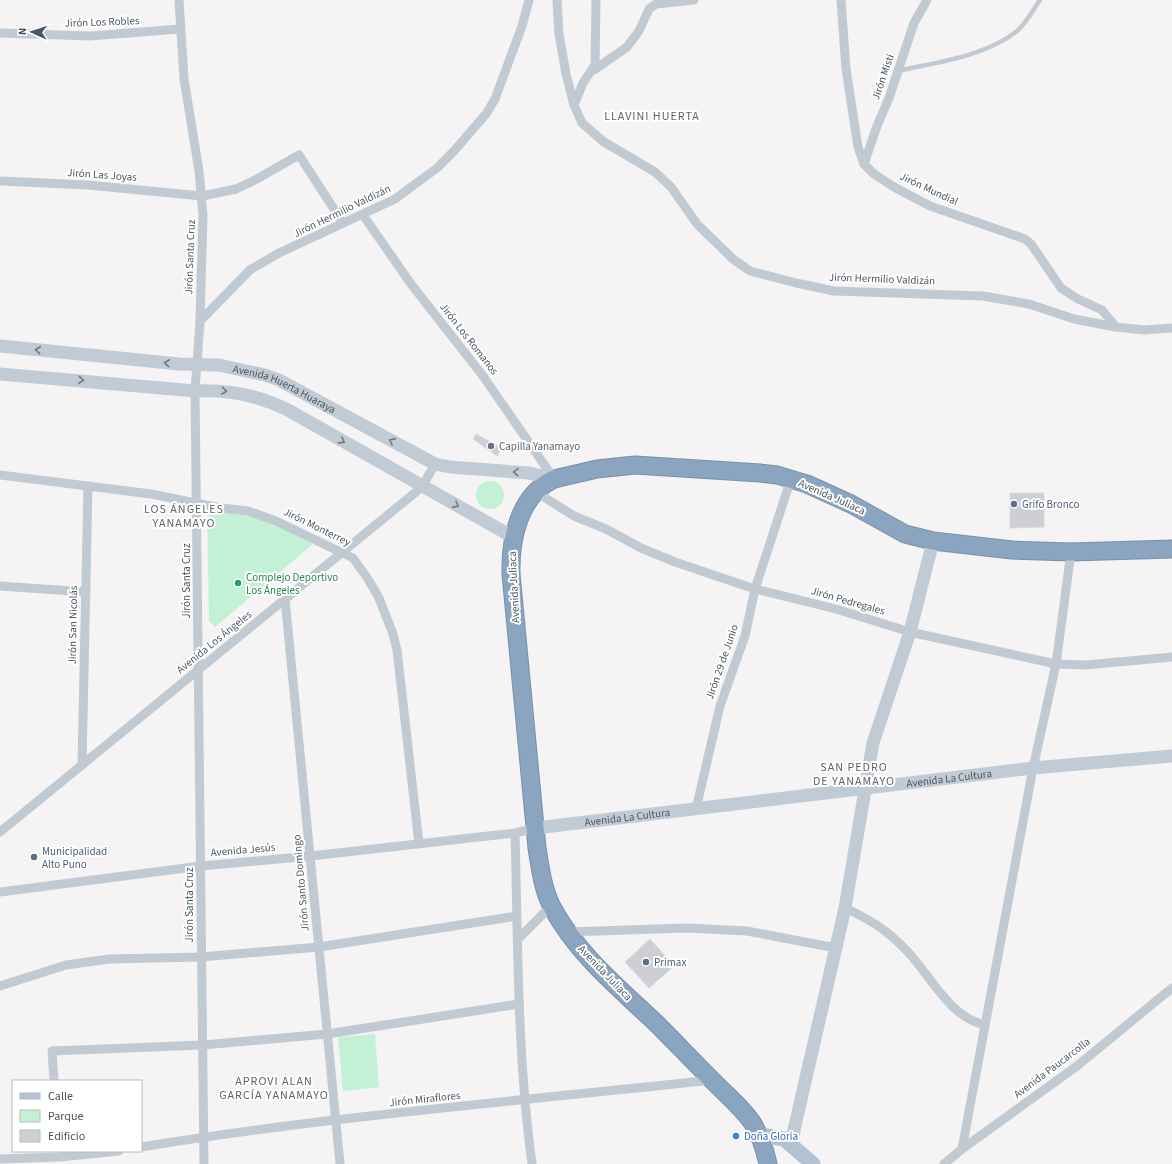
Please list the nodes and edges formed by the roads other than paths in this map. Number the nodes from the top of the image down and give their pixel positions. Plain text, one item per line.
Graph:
1 (179, 0) edge
2 (529, 0) edge
3 (557, 0) edge
4 (596, 0) edge
5 (694, 0) edge
6 (841, 0) edge
7 (927, 0) edge
8 (1040, 0) edge
9 (180, 29) junction
10 (0, 33) edge
11 (594, 70) junction
12 (898, 71) junction
13 (574, 105) junction
14 (864, 164) junction
15 (0, 181) edge
16 (202, 196) junction
17 (363, 215) junction
18 (343, 223) junction
19 (200, 322) junction
20 (1116, 327) junction
21 (1172, 328) edge
22 (0, 346) edge
23 (196, 365) junction
24 (0, 374) edge
25 (195, 390) junction
26 (435, 464) junction
27 (0, 475) edge
28 (554, 479) junction
29 (791, 479) junction
30 (88, 486) junction
31 (422, 487) junction
32 (536, 492) junction
33 (197, 503) junction
34 (513, 537) junction
35 (933, 541) junction
36 (1172, 550) edge
37 (341, 552) junction
38 (1071, 552) junction
39 (0, 586) edge
40 (755, 589) junction
41 (86, 592) junction
42 (285, 599) junction
43 (910, 632) junction
44 (1172, 657) edge
45 (1056, 664) junction
46 (198, 670) junction
47 (1172, 756) edge
48 (82, 765) junction
49 (1033, 768) junction
50 (865, 790) junction
51 (696, 809) junction
52 (536, 828) junction
53 (0, 832) edge
54 (515, 833) junction
55 (419, 844) junction
56 (311, 856) junction
57 (202, 866) junction
58 (0, 892) edge
59 (551, 906) junction
60 (845, 908) junction
61 (517, 916) junction
62 (568, 932) junction
63 (518, 939) junction
64 (319, 947) junction
65 (836, 948) junction
66 (201, 957) junction
67 (0, 986) edge
68 (1172, 988) edge
69 (519, 1004) junction
70 (985, 1025) junction
71 (327, 1034) junction
72 (203, 1046) junction
73 (54, 1080) edge
74 (711, 1080) junction
75 (525, 1101) junction
76 (336, 1120) junction
77 (760, 1135) junction
78 (204, 1137) junction
79 (791, 1143) junction
80 (142, 1147) edge
81 (962, 1149) junction
82 (99, 1152) edge
83 (60, 1154) edge
84 (0, 1157) edge
85 (204, 1164) edge
86 (340, 1164) edge
87 (532, 1164) edge
88 (768, 1164) edge
89 (813, 1164) edge
90 (944, 1164) edge

1 - 9 street, Jirón Santa Cruz
2 - 17 street, Jirón Hermilio Valdizán
3 - 13 street, Jirón Hermilio Valdizán
4 - 11 street
5 - 11 street
6 - 14 street
7 - 12 street, Jirón Misti
8 - 12 lane
9 - 10 street, Jirón Los Robles
9 - 16 street, Jirón Santa Cruz
11 - 13 street
12 - 14 street, Jirón Misti
13 - 20 street, Jirón Hermilio Valdizán
14 - 20 street, Jirón Mundial
15 - 16 street, Jirón Las Joyas
16 - 18 street, Jirón Las Joyas
16 - 19 street, Jirón Santa Cruz
17 - 18 street, Jirón Hermilio Valdizán
17 - 28 street, Jirón Los Romanos
18 - 19 street, Jirón Hermilio Valdizán
19 - 23 street, Jirón Santa Cruz
20 - 21 street, Jirón Hermilio Valdizán
23 -> 22 street, Avenida Huerta Huaraya
23 - 25 street, Jirón Santa Cruz
26 -> 23 street, Avenida Huerta Huaraya
24 -> 25 street, Avenida Huerta Huaraya
25 -> 31 street, Avenida Huerta Huaraya
25 - 33 street, Jirón Santa Cruz
28 -> 26 street, Avenida Huerta Huaraya
26 - 31 street, Avenida Los Ángeles
27 - 30 street, Jirón Monterrey
28 - 29 highway, Avenida Juliaca
28 - 32 highway, Avenida Juliaca
29 - 35 highway, Avenida Juliaca
29 - 40 street, Jirón 29 de Junio
30 - 33 street, Jirón Monterrey
30 - 41 street, Jirón San Nicolás
31 -> 34 street, Avenida Huerta Huaraya
31 - 37 street, Avenida Los Ángeles
32 - 34 highway, Avenida Juliaca
32 - 40 street, Jirón Pedregales
33 - 37 street, Jirón Monterrey
33 - 46 street, Jirón Santa Cruz
34 - 52 highway, Avenida Juliaca
35 - 38 highway, Avenida Juliaca
35 - 43 street
36 - 38 highway, Avenida Juliaca
37 - 42 street, Avenida Los Ángeles
37 - 55 street, Jirón Monterrey
38 - 45 street
39 - 41 street
40 - 43 street, Jirón Pedregales
40 - 51 street, Jirón 29 de Junio
41 - 48 street, Jirón San Nicolás
42 - 46 street, Avenida Los Ángeles
42 - 56 street, Jirón Santo Domingo
43 - 45 street, Jirón Pedregales
43 - 50 street
44 - 45 street, Jirón Pedregales
45 - 49 street
46 - 48 street, Avenida Los Ángeles
46 - 57 street, Jirón Santa Cruz
47 - 49 street, Avenida La Cultura
48 - 53 street, Avenida Los Ángeles
49 - 50 street, Avenida La Cultura
49 - 70 street
50 - 51 street, Avenida La Cultura
50 - 60 street
51 - 52 street, Avenida La Cultura
52 - 54 street, Avenida Jesús
52 - 59 highway, Avenida Juliaca
54 - 55 street, Avenida Jesús
54 - 61 street
55 - 56 street, Avenida Jesús
56 - 57 street, Avenida Jesús
56 - 64 street, Jirón Santo Domingo
57 - 58 street, Avenida Jesús
57 - 66 street, Jirón Santa Cruz
59 - 62 highway, Avenida Juliaca
59 - 63 street
60 - 65 street
60 - 70 street
61 - 63 street
61 - 64 street
62 - 65 street
62 - 74 highway, Avenida Juliaca
63 - 69 street
64 - 66 street
64 - 71 street, Jirón Santo Domingo
65 - 79 street
66 - 67 street
66 - 72 street, Jirón Santa Cruz
68 - 81 street, Avenida Paucarcolla
69 - 71 street
69 - 75 street
70 - 81 street
71 - 72 street
71 - 76 street, Jirón Santo Domingo
72 - 73 street
72 - 78 street, Jirón Santa Cruz
74 - 75 street, Jirón Miraflores
74 - 77 highway, Avenida Juliaca
75 - 76 street, Jirón Miraflores
75 - 87 street
76 - 78 street, Jirón Miraflores
76 - 86 street, Jirón Santo Domingo
77 - 79 main road
77 - 88 highway, Avenida Juliaca
78 - 80 street, Jirón Miraflores
78 - 85 street, Jirón Santa Cruz
79 - 89 main road
81 - 90 street, Avenida Paucarcolla
82 - 83 street
83 - 84 street

